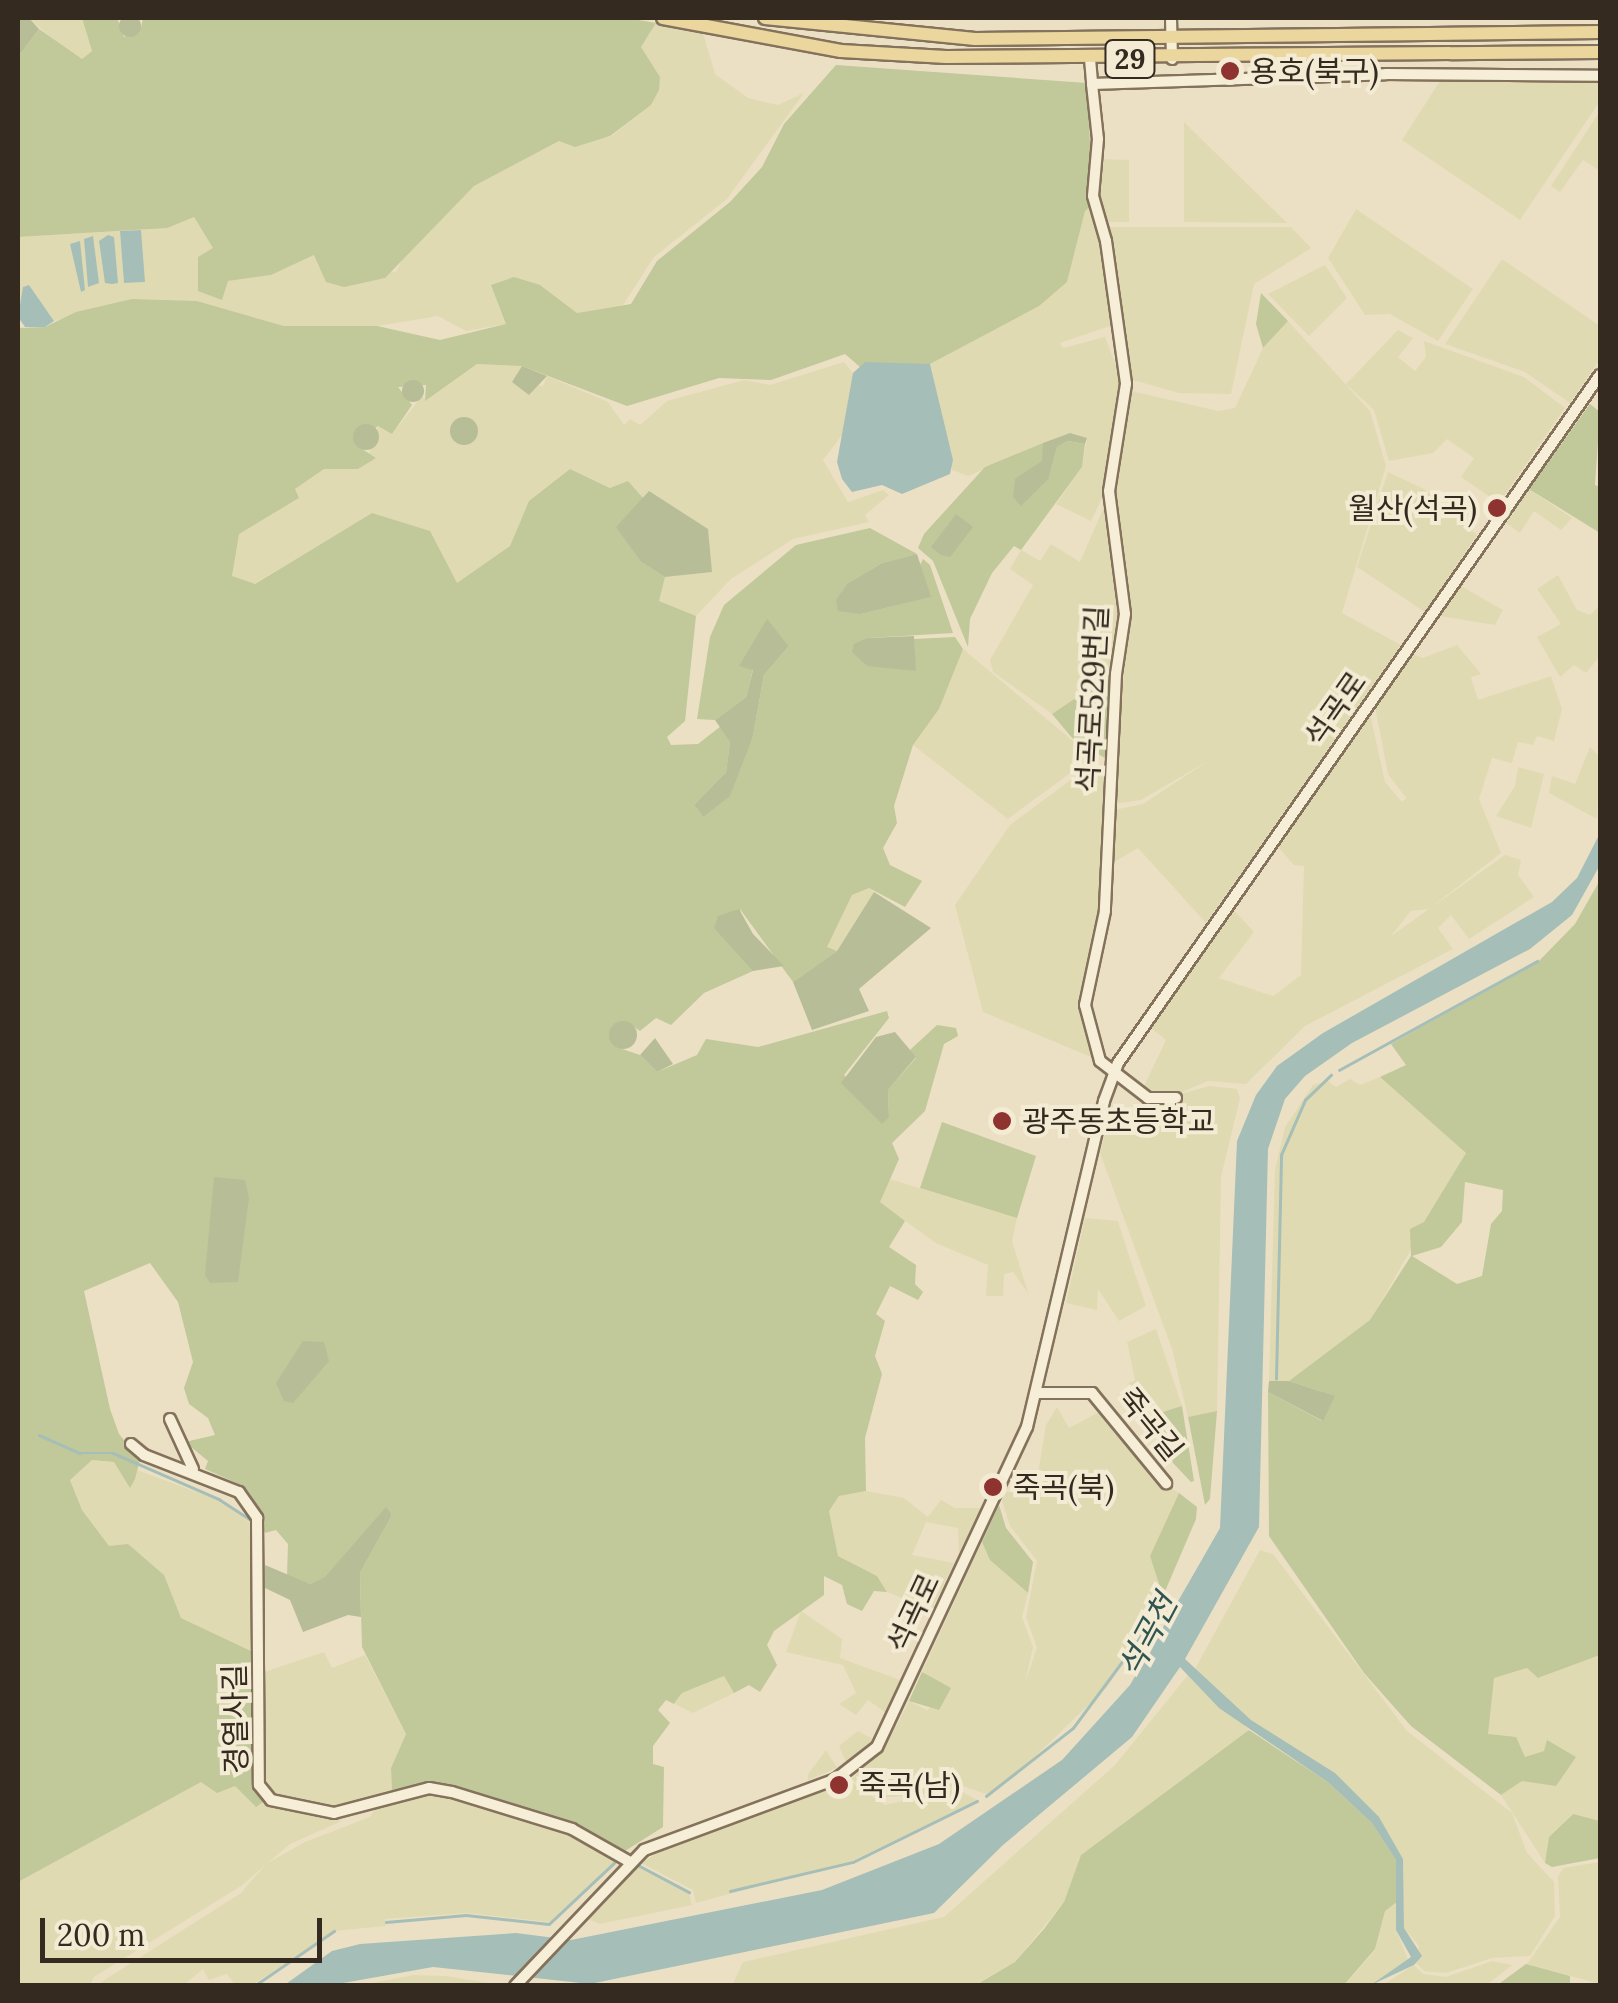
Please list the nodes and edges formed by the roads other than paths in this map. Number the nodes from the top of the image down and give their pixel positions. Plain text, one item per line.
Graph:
1 (663, 18) edge
2 (765, 18) edge
3 (1170, 18) edge
4 (1600, 32) edge
5 (1171, 34) junction
6 (1600, 52) edge
7 (1090, 59) junction
8 (1172, 59) junction
9 (1600, 76) edge
10 (1092, 84) junction
11 (1600, 375) edge
12 (1114, 1073) junction
13 (1176, 1098) dead end
14 (1038, 1393) junction
15 (170, 1419) dead end
16 (131, 1444) dead end
17 (193, 1470) junction
18 (1166, 1483) dead end
19 (630, 1862) junction
20 (517, 1984) edge

1 - 7 main road, 29
2 - 5 main road, 29
3 - 5 street
4 - 5 main road, 29
5 - 8 street
6 - 8 main road, 29
7 - 8 main road, 29
7 - 10 street, 석곡로529번길
9 - 10 street
10 - 12 street, 석곡로529번길
11 - 12 street, 석곡로
12 - 13 street
12 - 14 street, 석곡로
14 - 18 street, 죽곡길
14 - 19 street, 석곡로
15 - 17 street
16 - 17 street, 경열사길
17 - 19 street, 경열사길
19 - 20 street, 석곡로

